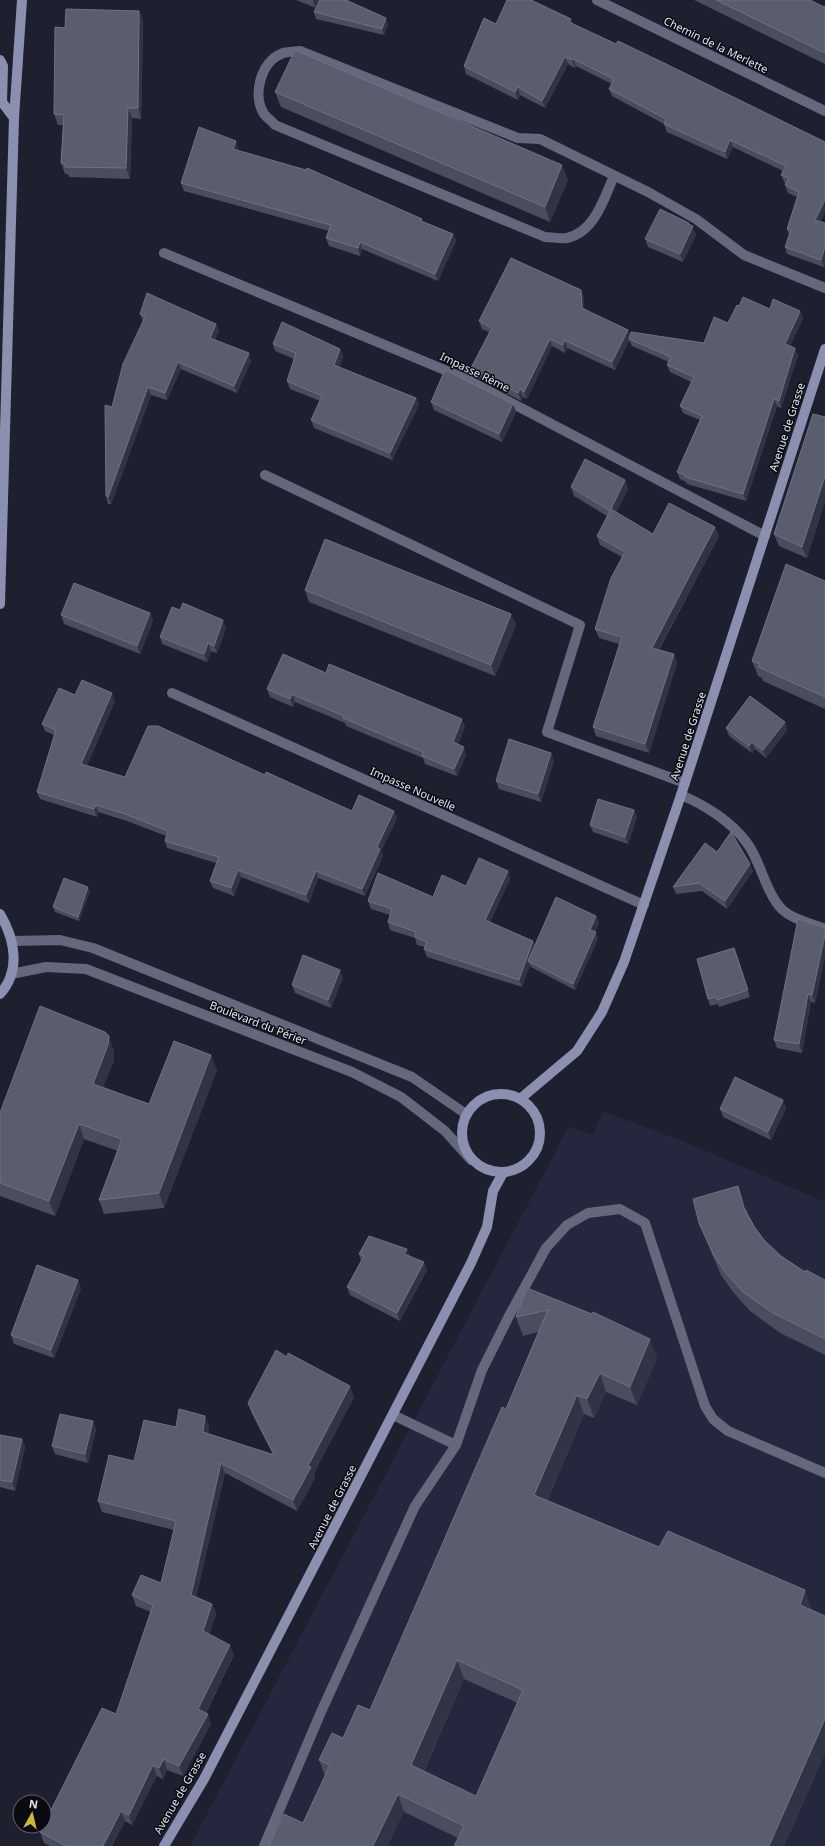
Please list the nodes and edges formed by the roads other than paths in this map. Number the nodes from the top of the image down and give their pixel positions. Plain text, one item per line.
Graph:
1 (22, 0) edge
2 (597, 0) edge
3 (0, 60) edge
4 (825, 111) edge
5 (14, 118) junction
6 (614, 176) junction
7 (164, 253) dead end
8 (825, 288) edge
9 (825, 349) edge
10 (265, 475) dead end
11 (765, 536) junction
12 (0, 604) edge
13 (172, 693) dead end
14 (685, 783) junction
15 (681, 795) junction
16 (644, 905) junction
17 (0, 914) edge
18 (825, 929) edge
19 (13, 941) junction
20 (11, 974) junction
21 (0, 994) edge
22 (520, 1099) junction
23 (466, 1114) junction
24 (471, 1160) junction
25 (503, 1173) junction
26 (393, 1415) junction
27 (456, 1445) junction
28 (825, 1473) edge
29 (164, 1846) edge
30 (264, 1846) edge

1 - 5 street
2 - 4 street, Chemin de la Merlette
3 - 5 street
5 - 12 street
6 - 6 street
6 - 8 street
7 - 11 street, Impasse Rème
9 - 11 street, Avenue de Grasse
10 - 14 street
11 - 14 street, Avenue de Grasse
13 - 16 street, Impasse Nouvelle
14 - 15 street, Avenue de Grasse
15 - 16 street, Avenue de Grasse
15 - 18 street
16 - 22 street, Avenue de Grasse
17 - 19 street
19 - 20 street
19 - 23 street, Boulevard du Périer
20 - 21 street
20 - 24 street, Boulevard du Périer
22 - 23 street
22 - 25 street
23 - 24 street
24 - 25 street
25 - 26 street, Avenue de Grasse
26 - 27 street
26 - 29 street, Avenue de Grasse
27 - 28 street
27 - 30 street

